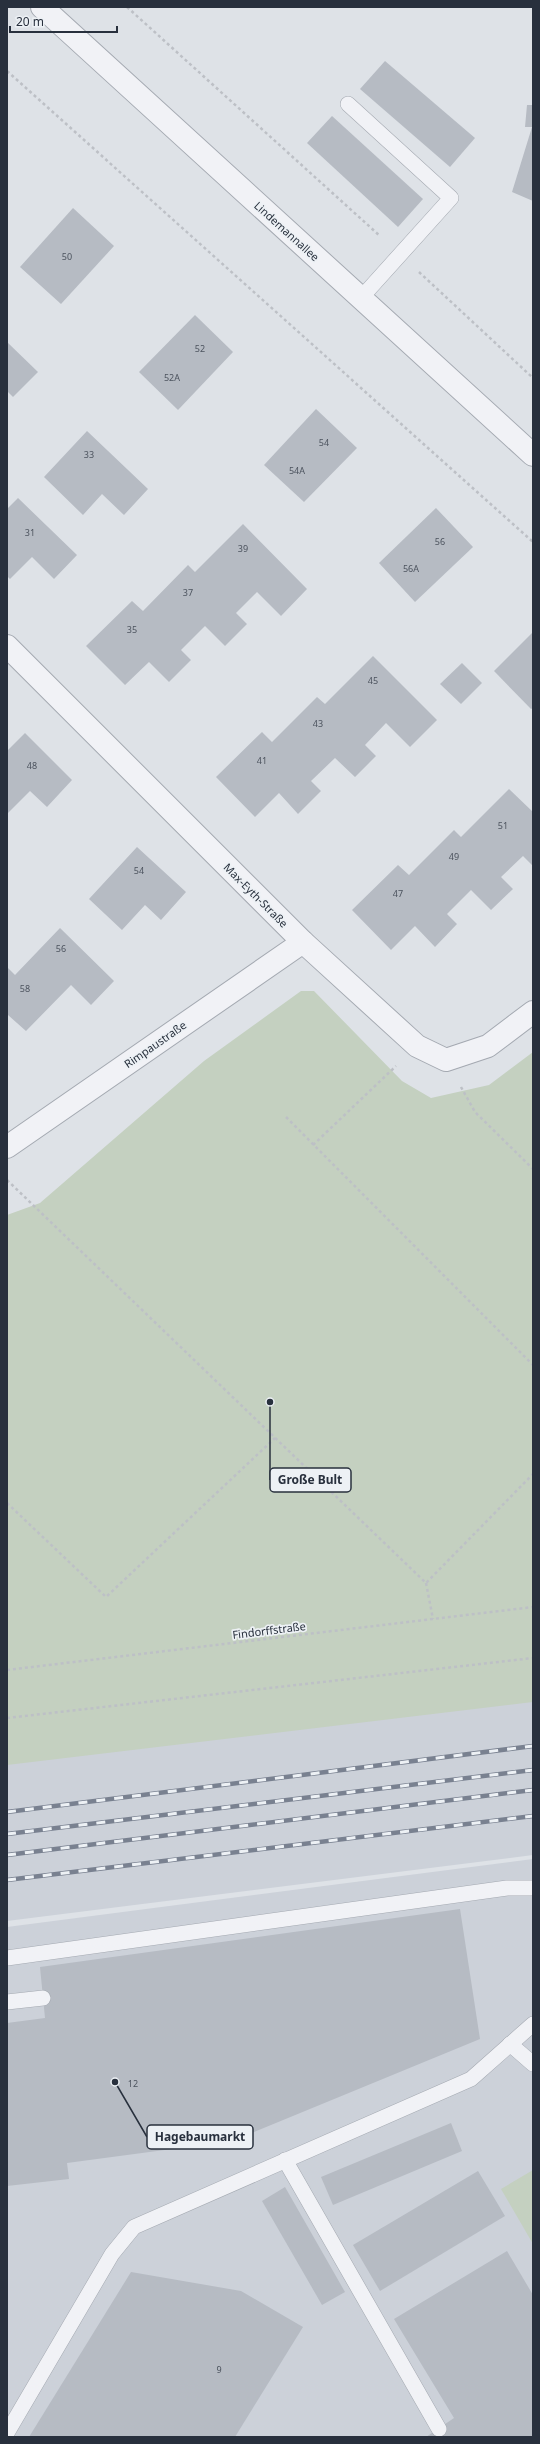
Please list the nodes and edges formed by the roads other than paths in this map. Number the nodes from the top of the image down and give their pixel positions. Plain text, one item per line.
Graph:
1 (42, 7) edge
2 (348, 104) dead end
3 (361, 298) junction
4 (533, 455) edge
5 (7, 646) edge
6 (302, 942) junction
7 (533, 1012) edge
8 (7, 1147) edge
9 (533, 1888) edge
10 (7, 1958) edge
11 (43, 1998) dead end
12 (7, 2002) edge
13 (533, 2024) edge
14 (510, 2044) junction
15 (533, 2064) edge
16 (280, 2162) junction
17 (439, 2429) dead end
18 (7, 2433) edge

1 - 3 street, Lindemannallee
2 - 3 lane
3 - 4 street, Lindemannallee
5 - 6 street, Max-Eyth-Straße
6 - 7 street, Max-Eyth-Straße
6 - 8 street, Rimpaustraße
9 - 10 lane
11 - 12 lane
13 - 14 lane
14 - 15 lane
14 - 16 lane
16 - 17 lane
16 - 18 lane

